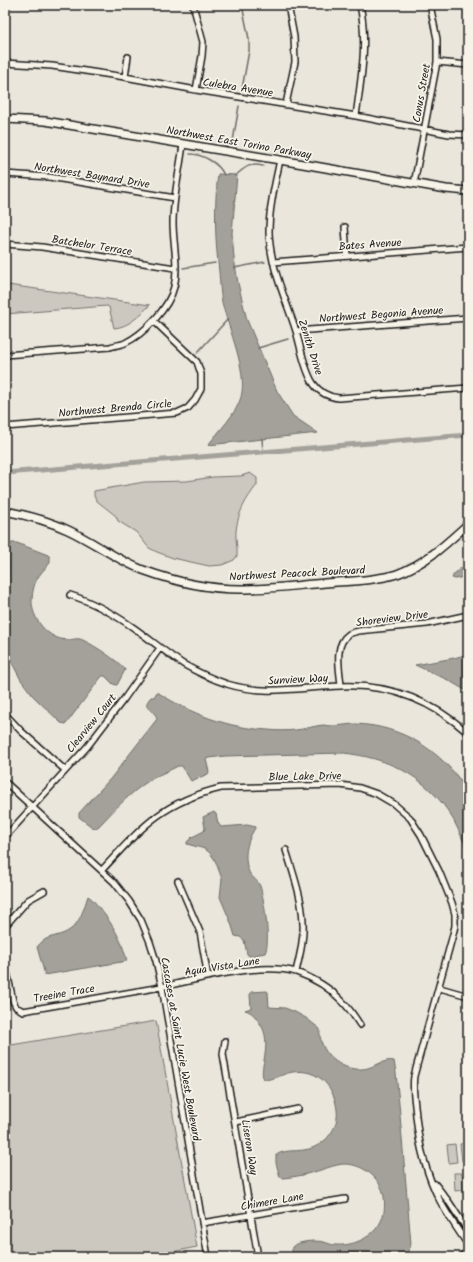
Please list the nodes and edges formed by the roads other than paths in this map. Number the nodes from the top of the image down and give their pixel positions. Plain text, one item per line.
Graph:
1 (193, 5) edge
2 (288, 5) edge
3 (360, 5) edge
4 (430, 5) edge
5 (128, 57) dead end
6 (437, 62) junction
7 (5, 63) edge
8 (468, 65) edge
9 (125, 77) junction
10 (196, 90) junction
11 (286, 104) junction
12 (356, 116) junction
13 (5, 119) edge
14 (424, 129) junction
15 (468, 136) edge
16 (184, 144) junction
17 (280, 160) junction
18 (5, 174) edge
19 (414, 184) junction
20 (468, 191) edge
21 (175, 198) junction
22 (345, 227) dead end
23 (5, 244) edge
24 (468, 248) edge
25 (347, 256) junction
26 (273, 262) junction
27 (175, 268) junction
28 (468, 318) edge
29 (154, 321) junction
30 (296, 331) junction
31 (5, 355) edge
32 (468, 388) edge
33 (5, 427) edge
34 (5, 511) edge
35 (468, 524) edge
36 (70, 595) dead end
37 (468, 615) edge
38 (160, 648) junction
39 (341, 686) junction
40 (5, 714) edge
41 (468, 733) edge
42 (65, 770) junction
43 (5, 782) edge
44 (32, 807) junction
45 (5, 837) edge
46 (286, 850) dead end
47 (102, 870) junction
48 (178, 881) dead end
49 (44, 891) dead end
50 (5, 926) edge
51 (5, 962) edge
52 (296, 972) junction
53 (208, 977) junction
54 (162, 987) junction
55 (440, 988) junction
56 (468, 996) edge
57 (360, 1025) dead end
58 (225, 1041) dead end
59 (298, 1109) dead end
60 (236, 1122) junction
61 (432, 1181) junction
62 (345, 1199) dead end
63 (457, 1214) junction
64 (251, 1215) junction
65 (451, 1218) junction
66 (202, 1223) junction
67 (468, 1231) edge
68 (468, 1245) edge
69 (468, 1251) edge
70 (208, 1257) edge
71 (258, 1257) edge
72 (461, 1257) edge

1 - 10 street
2 - 11 street
3 - 12 street
4 - 6 street, Conus Street
5 - 9 street
6 - 8 street
6 - 14 street, Conus Street
7 - 9 street, Culebra Avenue
9 - 10 street, Culebra Avenue
10 - 11 street, Culebra Avenue
11 - 12 street, Culebra Avenue
12 - 14 street, Culebra Avenue
13 - 16 street, Northwest East Torino Parkway
14 - 15 street, Culebra Avenue
14 - 19 street, Conus Street
16 - 17 street, Northwest East Torino Parkway
16 - 21 street
17 - 19 street, Northwest East Torino Parkway
17 - 26 street, Zenith Drive
18 - 21 street, Northwest Baynard Drive
19 - 20 street, Northwest East Torino Parkway
21 - 27 street
22 - 25 street
23 - 27 street, Batchelor Terrace
24 - 25 street, Bates Avenue
25 - 26 street, Bates Avenue
26 - 30 street, Zenith Drive
27 - 29 street
28 - 30 street, Northwest Begonia Avenue
29 - 31 street
29 - 33 street, Northwest Brenda Circle
30 - 32 street, Zenith Drive
34 - 35 street, Northwest Peacock Boulevard
36 - 38 street, Sunview Way
37 - 39 street, Shoreview Drive
38 - 39 street, Sunview Way
38 - 42 street, Clearview Court
39 - 41 street, Sunview Way
40 - 42 street
42 - 44 street, Clearview Court
43 - 44 street, Cascases at Saint Lucie West Boulevard
44 - 45 street, Clearview Court
44 - 47 street, Cascases at Saint Lucie West Boulevard
46 - 52 street
47 - 54 street, Cascases at Saint Lucie West Boulevard
47 - 55 street, Blue Lake Drive
48 - 53 street
49 - 50 street
51 - 54 street, Treeine Trace
52 - 53 street, Aqua Vista Lane
52 - 57 street, Aqua Vista Lane
53 - 54 street, Aqua Vista Lane
54 - 66 street, Cascases at Saint Lucie West Boulevard
55 - 56 street
55 - 61 street, Blue Lake Drive
58 - 60 street, Liseron Way
59 - 60 street
60 - 64 street, Liseron Way
61 - 63 street, Blue Lake Drive
61 - 65 street, Blue Lake Drive
62 - 64 street, Chimere Lane
63 - 65 street
63 - 67 street, Blue Lake Drive
64 - 66 street, Chimere Lane
64 - 71 street, Liseron Way
65 - 68 street, Blue Lake Drive
66 - 70 street, Cascases at Saint Lucie West Boulevard
69 - 72 street

